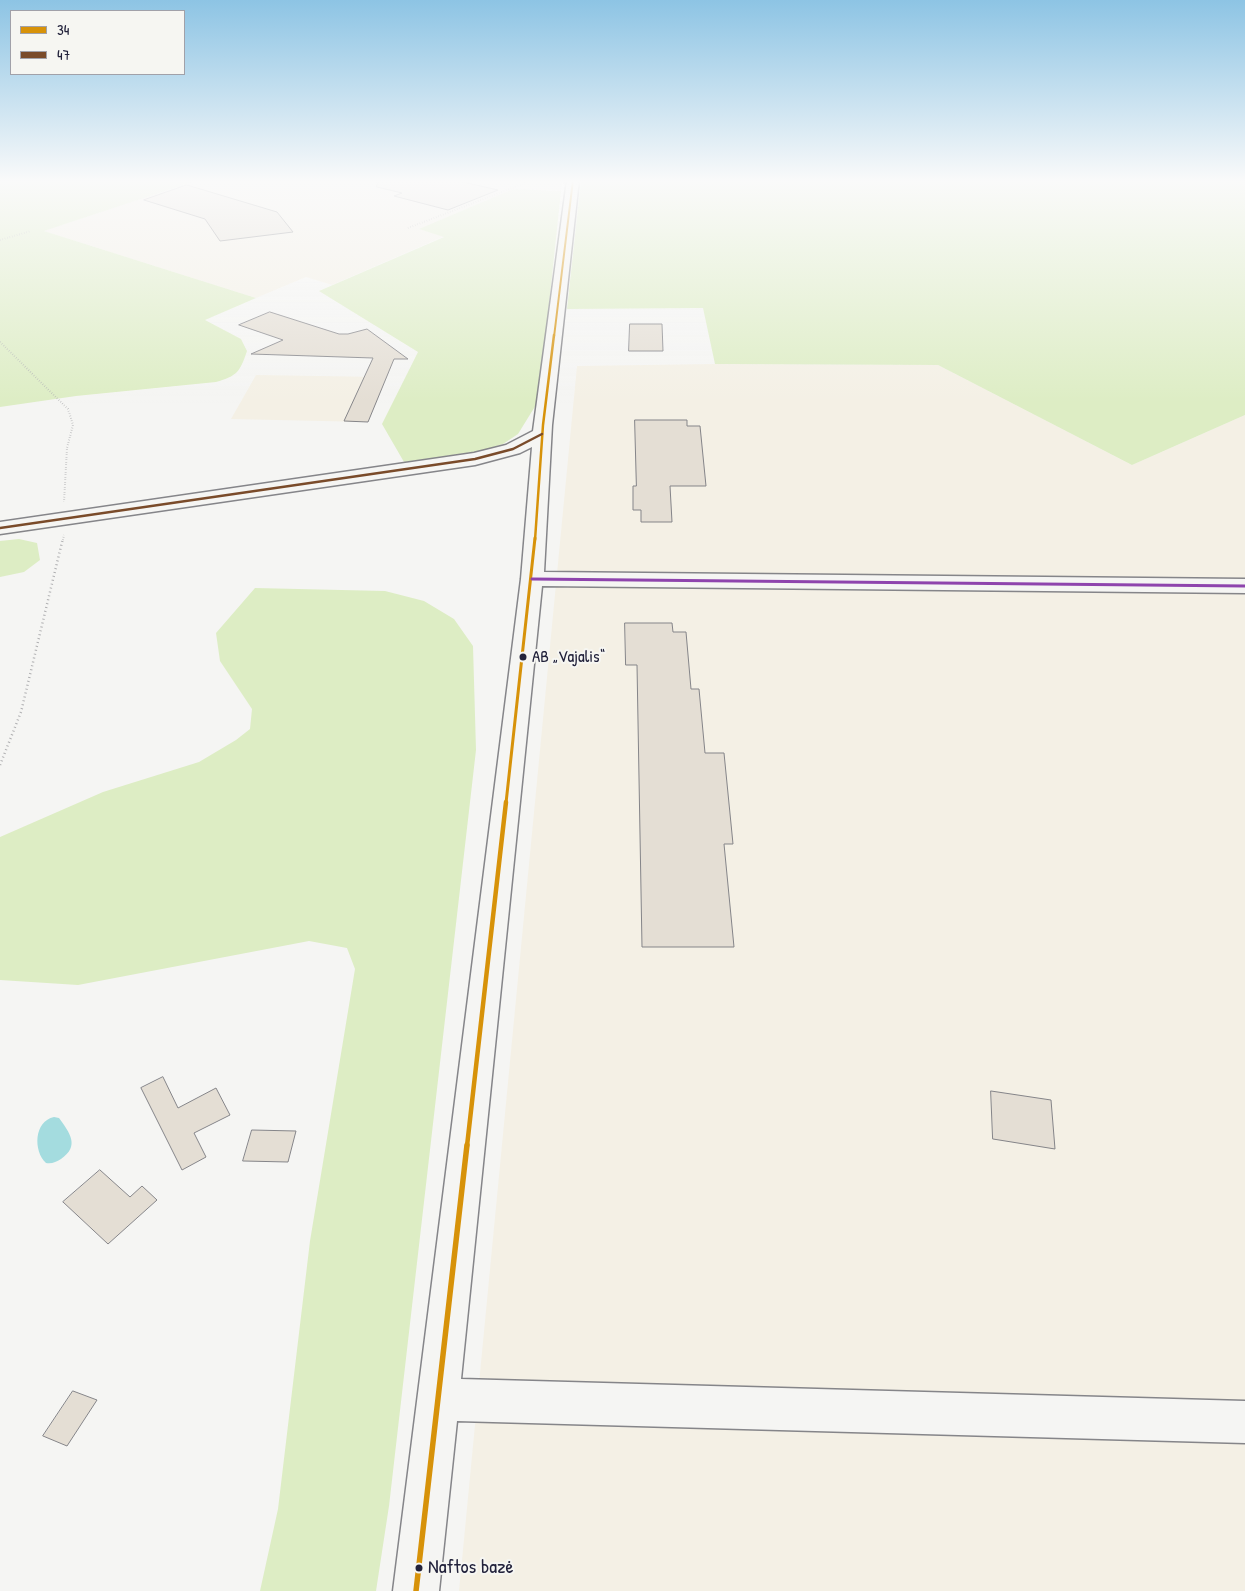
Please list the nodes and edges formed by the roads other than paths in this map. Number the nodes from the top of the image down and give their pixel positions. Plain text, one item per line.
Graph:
1 (564, 254) edge
2 (542, 434) junction
3 (0, 528) edge
4 (532, 579) junction
5 (1245, 586) edge
6 (437, 1399) junction
7 (1245, 1422) edge
8 (416, 1591) edge

1 - 2 street
2 - 3 street
2 - 4 street
4 - 5 street
4 - 6 street
6 - 7 street
6 - 8 street

